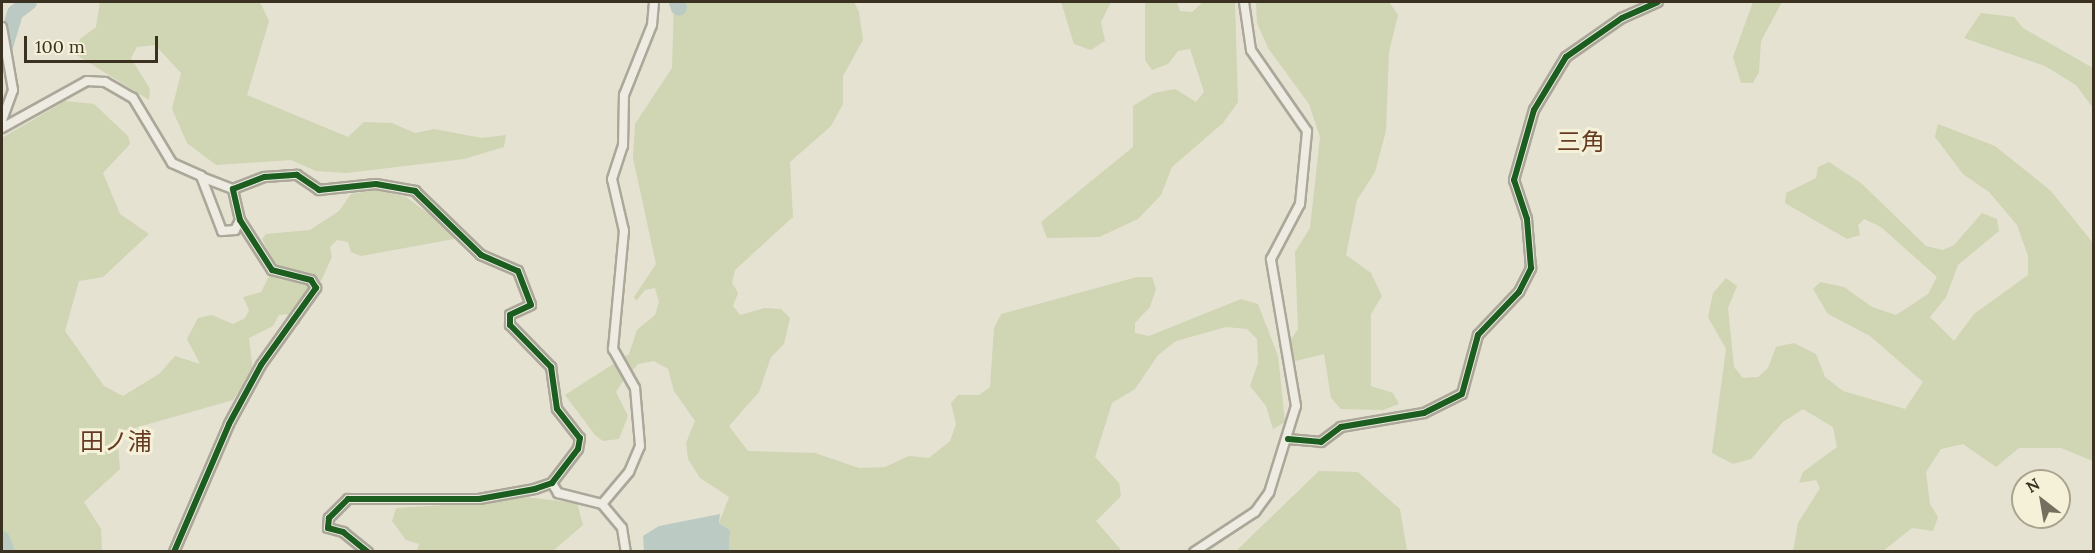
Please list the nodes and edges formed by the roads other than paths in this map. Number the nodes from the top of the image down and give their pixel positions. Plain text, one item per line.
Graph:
1 (654, 2) edge
2 (1244, 2) edge
3 (1658, 2) edge
4 (2, 27) edge
5 (2, 120) edge
6 (2, 128) edge
7 (201, 176) junction
8 (233, 189) junction
9 (240, 220) junction
10 (1288, 439) junction
11 (552, 483) junction
12 (602, 504) junction
13 (174, 552) edge
14 (368, 552) edge
15 (626, 552) edge
16 (1194, 552) edge

1 - 12 street
2 - 10 street
3 - 10 street
4 - 5 street
6 - 7 street
7 - 8 street
7 - 9 street
8 - 9 street
8 - 11 street
9 - 13 street
10 - 16 street
11 - 12 street
11 - 14 street
12 - 15 street

